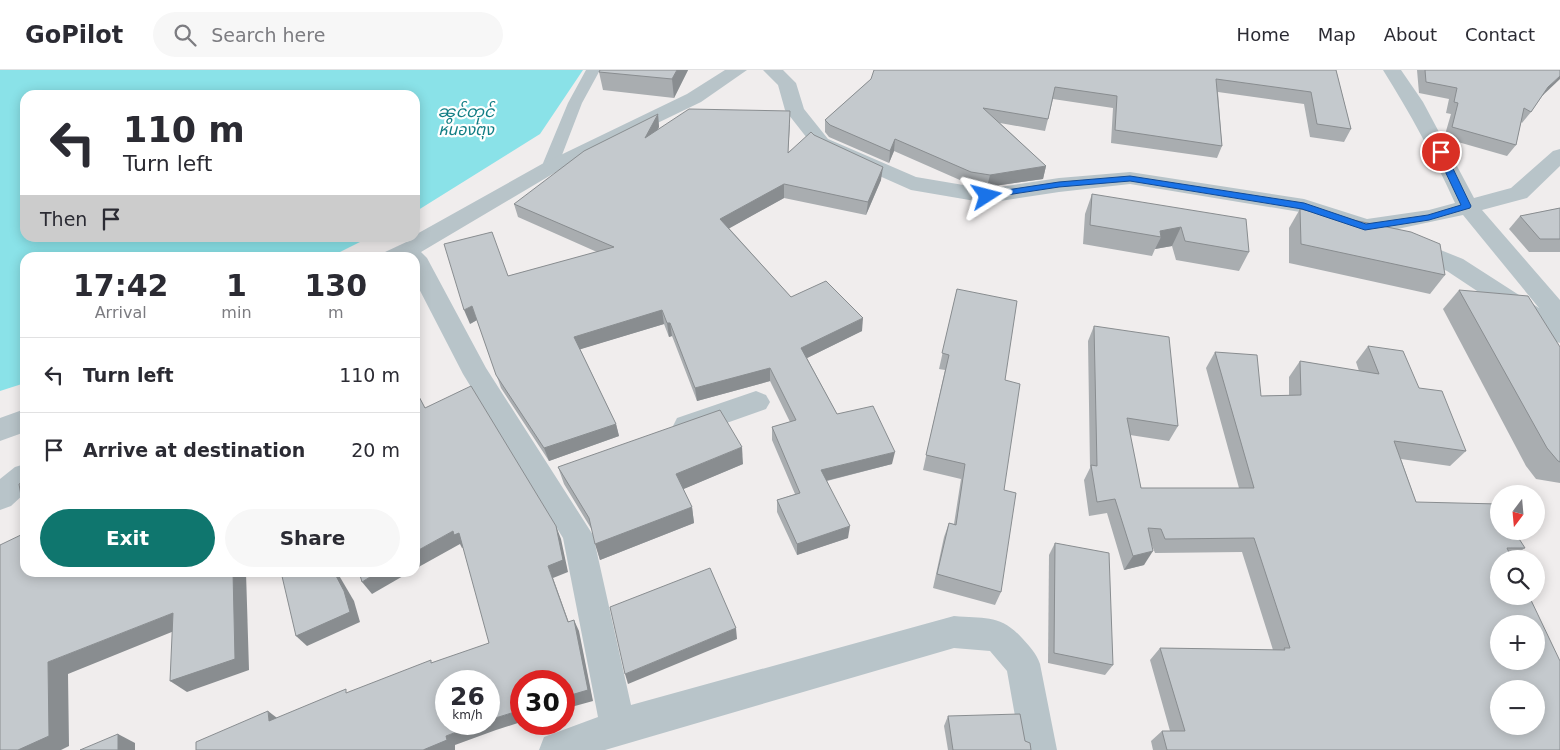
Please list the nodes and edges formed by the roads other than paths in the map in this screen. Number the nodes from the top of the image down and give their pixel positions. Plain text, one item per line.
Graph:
1 (593, 70) edge
2 (738, 70) edge
3 (772, 70) edge
4 (1392, 70) edge
5 (1560, 155) edge
6 (549, 168) junction
7 (1467, 206) junction
8 (1365, 227) junction
9 (413, 252) edge
10 (420, 276) edge
11 (1560, 317) edge
12 (1560, 334) edge
13 (756, 402) dead end
14 (20, 422) edge
15 (0, 430) edge
16 (663, 435) edge
17 (569, 468) edge
18 (541, 478) junction
19 (20, 480) edge
20 (0, 497) edge
21 (618, 727) junction
22 (557, 750) edge
23 (1040, 750) edge

1 - 6 lane
2 - 6 street
3 - 8 street
4 - 7 street
5 - 7 street
6 - 9 street
7 - 8 street
7 - 11 street
8 - 12 street
10 - 18 street
13 - 16 street
14 - 15 street
17 - 18 street
18 - 21 street
19 - 20 street
21 - 22 street
21 - 23 street

